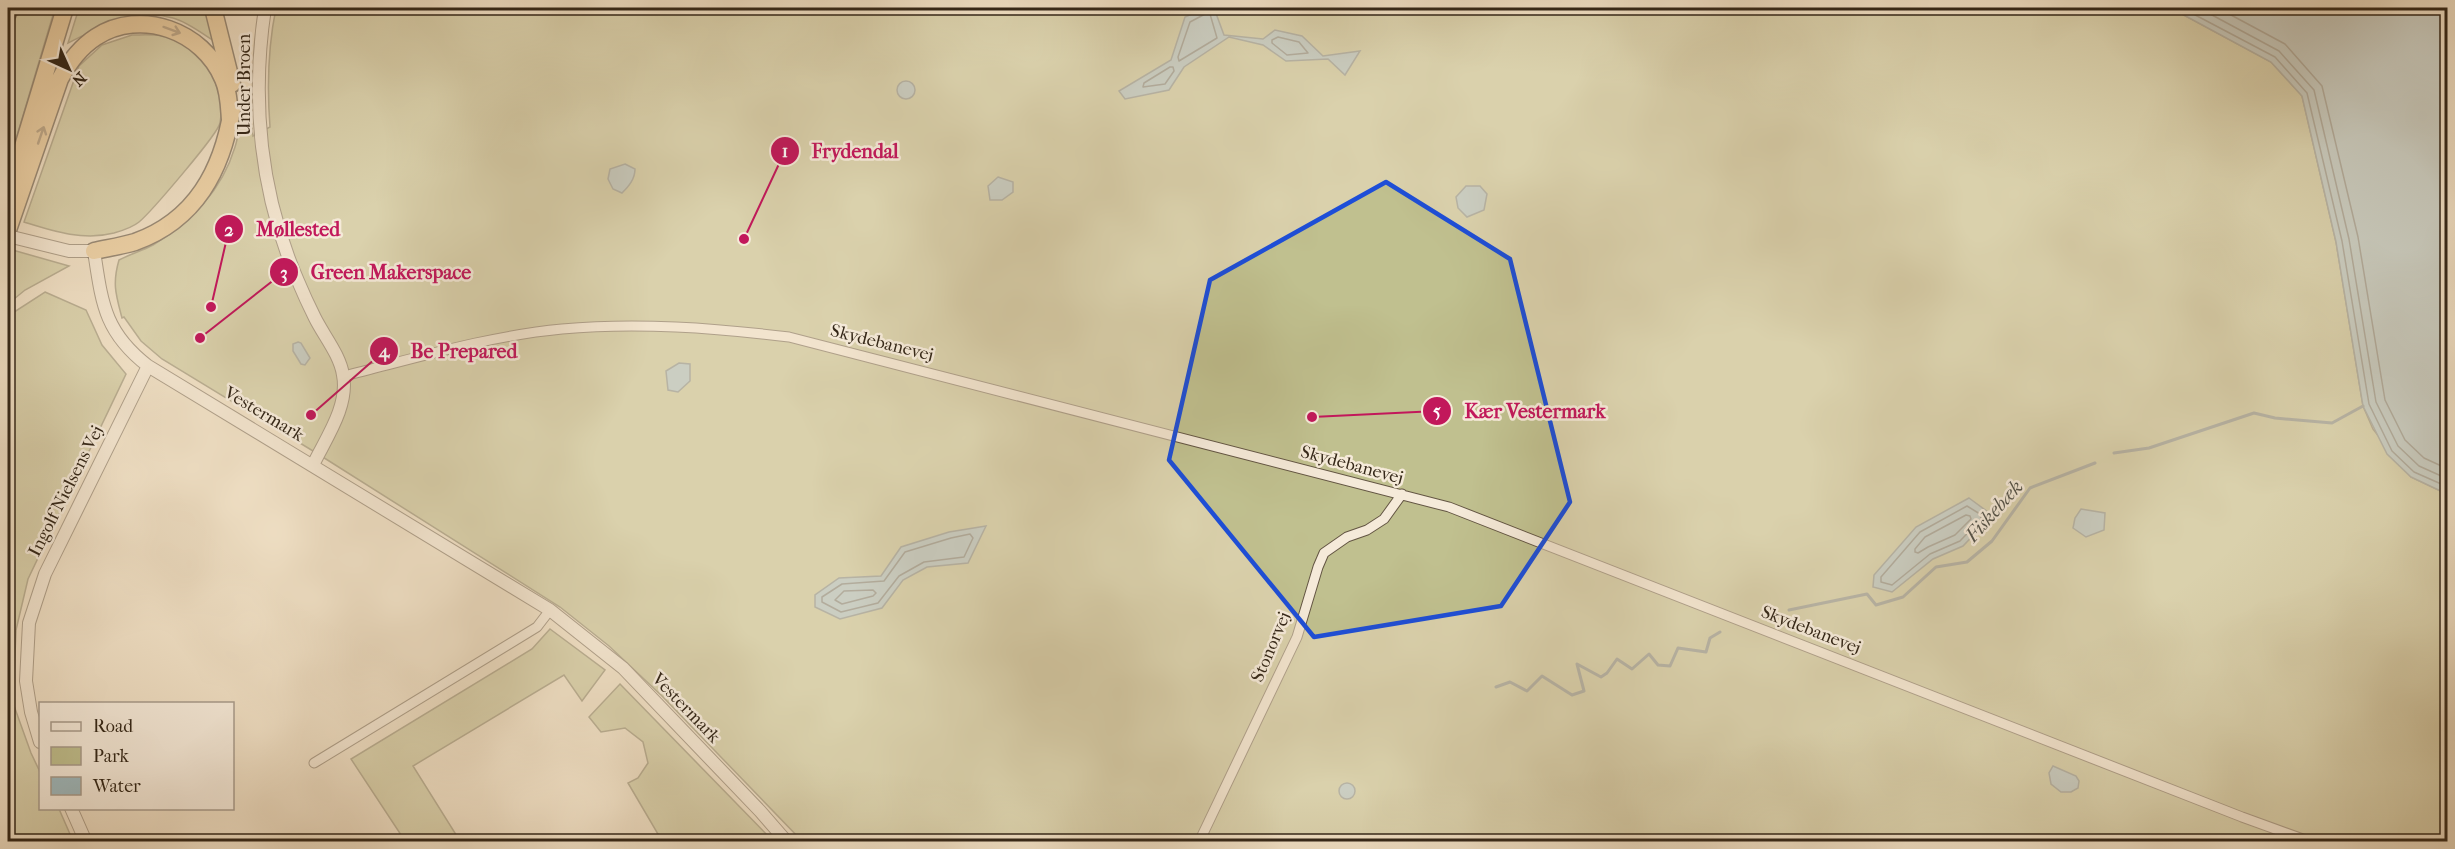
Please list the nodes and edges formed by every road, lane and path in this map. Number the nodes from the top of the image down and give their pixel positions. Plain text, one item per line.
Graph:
1 (10, 8) edge
2 (65, 8) edge
3 (213, 8) edge
4 (265, 8) edge
5 (8, 13) edge
6 (230, 120) junction
7 (8, 196) edge
8 (8, 230) edge
9 (8, 236) edge
10 (94, 251) junction
11 (148, 366) junction
12 (344, 376) junction
13 (313, 465) junction
14 (1402, 494) junction
15 (550, 610) junction
16 (39, 739) edge
17 (314, 763) dead end
18 (73, 810) edge
19 (86, 842) edge
20 (787, 842) edge
21 (1198, 842) edge
22 (2311, 842) edge

1 - 5 highway
2 - 7 highway
3 - 6 highway
4 - 12 street, Under Broen
8 -> 6 highway
6 - 10 highway
9 - 10 street
10 - 11 street, Vestermark
11 - 13 street, Vestermark
11 - 16 street, Ingolf Nielsens Vej
12 - 13 street
12 - 14 street, Skydebanevej
13 - 15 street, Vestermark
14 - 21 street, Stonorvej
14 - 22 street, Skydebanevej
15 - 17 street
15 - 20 street, Vestermark
18 - 19 street

